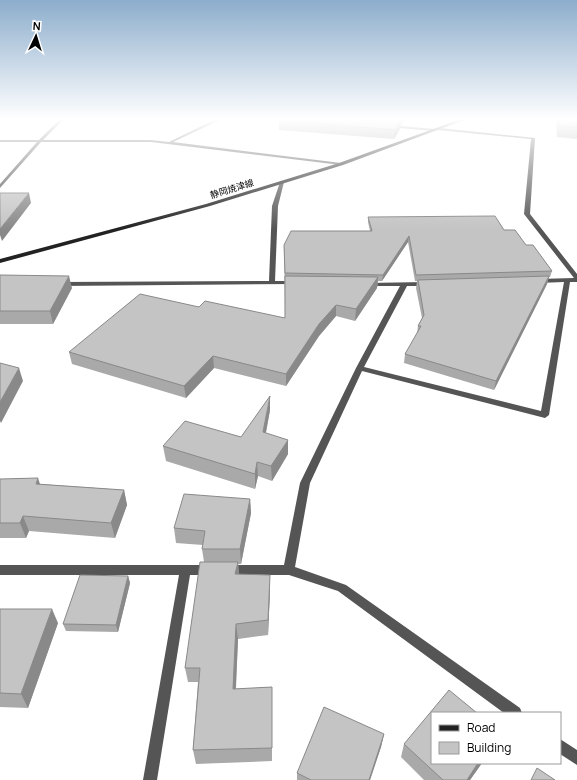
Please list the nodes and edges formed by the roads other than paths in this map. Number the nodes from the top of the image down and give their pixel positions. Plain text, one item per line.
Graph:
1 (27, 155) edge
2 (271, 155) edge
3 (365, 155) edge
4 (532, 155) edge
5 (341, 164) junction
6 (282, 182) junction
7 (0, 187) edge
8 (0, 261) edge
9 (577, 279) edge
10 (567, 280) junction
11 (528, 281) edge
12 (272, 283) junction
13 (56, 284) edge
14 (303, 284) edge
15 (357, 284) edge
16 (435, 284) edge
17 (404, 285) junction
18 (360, 368) junction
19 (0, 570) edge
20 (185, 570) junction
21 (289, 570) junction
22 (514, 712) edge
23 (561, 747) edge
24 (577, 758) edge
25 (150, 780) edge

1 - 7 street
2 - 5 street
3 - 5 main road, 静岡焼津線
4 - 9 street
5 - 6 main road, 静岡焼津線
6 - 8 main road, 静岡焼津線
6 - 12 street
9 - 10 street
10 - 11 street
10 - 18 street
12 - 13 street
12 - 14 street
15 - 17 street
16 - 17 street
17 - 18 street
18 - 21 street
19 - 20 street
20 - 21 street
20 - 25 street
21 - 22 street
23 - 24 street

